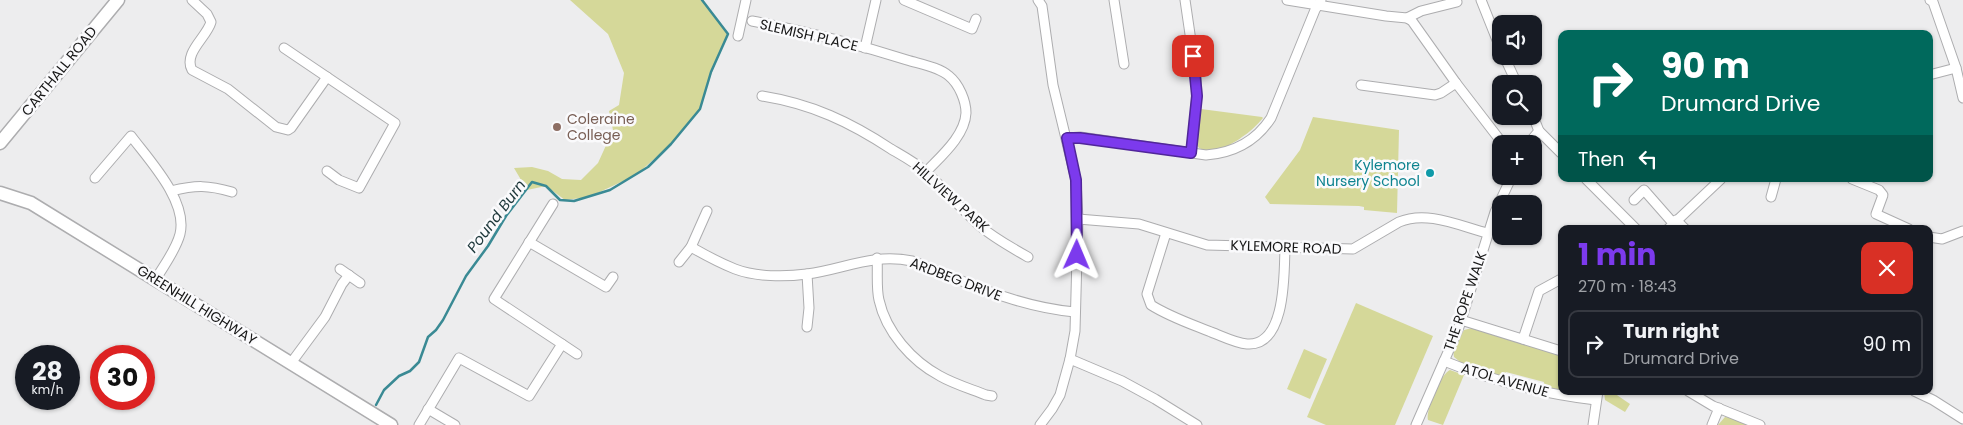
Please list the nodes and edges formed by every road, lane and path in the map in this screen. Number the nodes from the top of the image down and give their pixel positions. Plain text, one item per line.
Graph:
1 (118, 0) edge
2 (192, 0) edge
3 (746, 0) edge
4 (876, 0) edge
5 (904, 0) edge
6 (1038, 0) edge
7 (1114, 0) edge
8 (1185, 0) edge
9 (1287, 0) edge
10 (1481, 0) edge
11 (1930, 0) edge
12 (1457, 2) dead end
13 (1320, 3) edge
14 (1407, 18) junction
15 (976, 19) dead end
16 (752, 21) dead end
17 (1492, 28) edge
18 (738, 36) dead end
19 (284, 48) dead end
20 (865, 48) junction
21 (1124, 64) dead end
22 (1956, 68) junction
23 (1933, 74) edge
24 (327, 76) junction
25 (1456, 83) junction
26 (1361, 85) dead end
27 (762, 96) dead end
28 (1963, 98) edge
29 (1537, 125) edge
30 (1540, 131) junction
31 (1496, 135) edge
32 (1536, 135) edge
33 (1067, 138) junction
34 (0, 143) edge
35 (1558, 150) edge
36 (1191, 153) junction
37 (327, 171) dead end
38 (926, 172) junction
39 (94, 178) dead end
40 (1589, 182) edge
41 (1718, 182) edge
42 (1773, 182) edge
43 (1859, 182) edge
44 (1508, 185) edge
45 (171, 191) junction
46 (0, 193) edge
47 (1771, 197) dead end
48 (221, 199) dead end
49 (1634, 200) dead end
50 (553, 204) dead end
51 (707, 211) dead end
52 (1078, 219) junction
53 (1672, 224) edge
54 (1632, 225) edge
55 (1899, 225) edge
56 (1963, 231) edge
57 (1166, 233) junction
58 (1488, 233) junction
59 (1933, 238) edge
60 (529, 242) junction
61 (1285, 246) junction
62 (691, 248) junction
63 (1028, 257) dead end
64 (877, 258) junction
65 (679, 262) dead end
66 (340, 269) dead end
67 (807, 274) junction
68 (349, 275) junction
69 (613, 277) dead end
70 (156, 279) junction
71 (1558, 281) edge
72 (360, 283) dead end
73 (1075, 312) junction
74 (1462, 320) junction
75 (807, 327) dead end
76 (1523, 339) junction
77 (562, 344) junction
78 (1558, 350) edge
79 (577, 354) dead end
80 (1070, 359) junction
81 (1444, 361) junction
82 (291, 363) junction
83 (1558, 394) edge
84 (1562, 395) edge
85 (1597, 395) edge
86 (1695, 395) edge
87 (1922, 395) edge
88 (992, 396) dead end
89 (1719, 408) junction
90 (428, 409) junction
91 (1963, 419) edge
92 (1420, 424) edge
93 (391, 425) edge
94 (419, 425) edge
95 (455, 425) edge
96 (1040, 425) edge
97 (1197, 425) edge
98 (1593, 425) edge
99 (1712, 425) edge
100 (1760, 425) edge

1 - 34 main road, CARTHALL ROAD
2 - 24 street
3 - 18 street
4 - 20 street
5 - 15 street
6 - 33 street
7 - 21 street
8 - 36 street
9 - 13 street
10 - 17 street
11 - 22 street
12 - 14 street
13 - 14 street
13 - 36 street
14 - 25 street
16 - 20 street, SLEMISH PLACE
19 - 24 street
20 - 38 street, SLEMISH PLACE
22 - 23 street
22 - 28 street
24 - 37 street
25 - 26 street
25 - 31 street
27 - 38 street, HILLVIEW PARK
29 - 30 street
30 - 32 street
30 - 35 street
33 - 36 street
33 - 52 street
38 - 63 street, HILLVIEW PARK
39 - 45 street
40 - 54 street
41 - 53 street
42 - 47 street
43 - 55 street
44 - 58 street, THE ROPE WALK
45 - 48 street
45 - 70 street
46 - 70 main road, GREENHILL HIGHWAY
49 - 53 street
50 - 60 street
51 - 62 street
52 - 57 street, KYLEMORE ROAD
52 - 73 street
56 - 59 street
57 - 61 street, KYLEMORE ROAD
57 - 61 street
58 - 61 street, KYLEMORE ROAD
58 - 74 street, THE ROPE WALK
60 - 69 street
60 - 77 street
62 - 65 street
62 - 67 street, ARDBEG DRIVE
64 - 67 street, ARDBEG DRIVE
64 - 73 street, ARDBEG DRIVE
64 - 88 street
66 - 68 street
67 - 75 street
68 - 72 street
68 - 82 street
70 - 82 main road, GREENHILL HIGHWAY
71 - 76 street
73 - 80 street
74 - 76 street
74 - 81 street, THE ROPE WALK
76 - 78 street
77 - 79 street
77 - 90 street
80 - 96 street
80 - 97 street
81 - 83 street, ATOL AVENUE
81 - 92 street, THE ROPE WALK
82 - 93 main road, GREENHILL HIGHWAY
84 - 85 street, ATOL AVENUE
85 - 98 street
86 - 89 street
87 - 91 street
89 - 99 street
89 - 100 street
90 - 94 street
90 - 95 street

